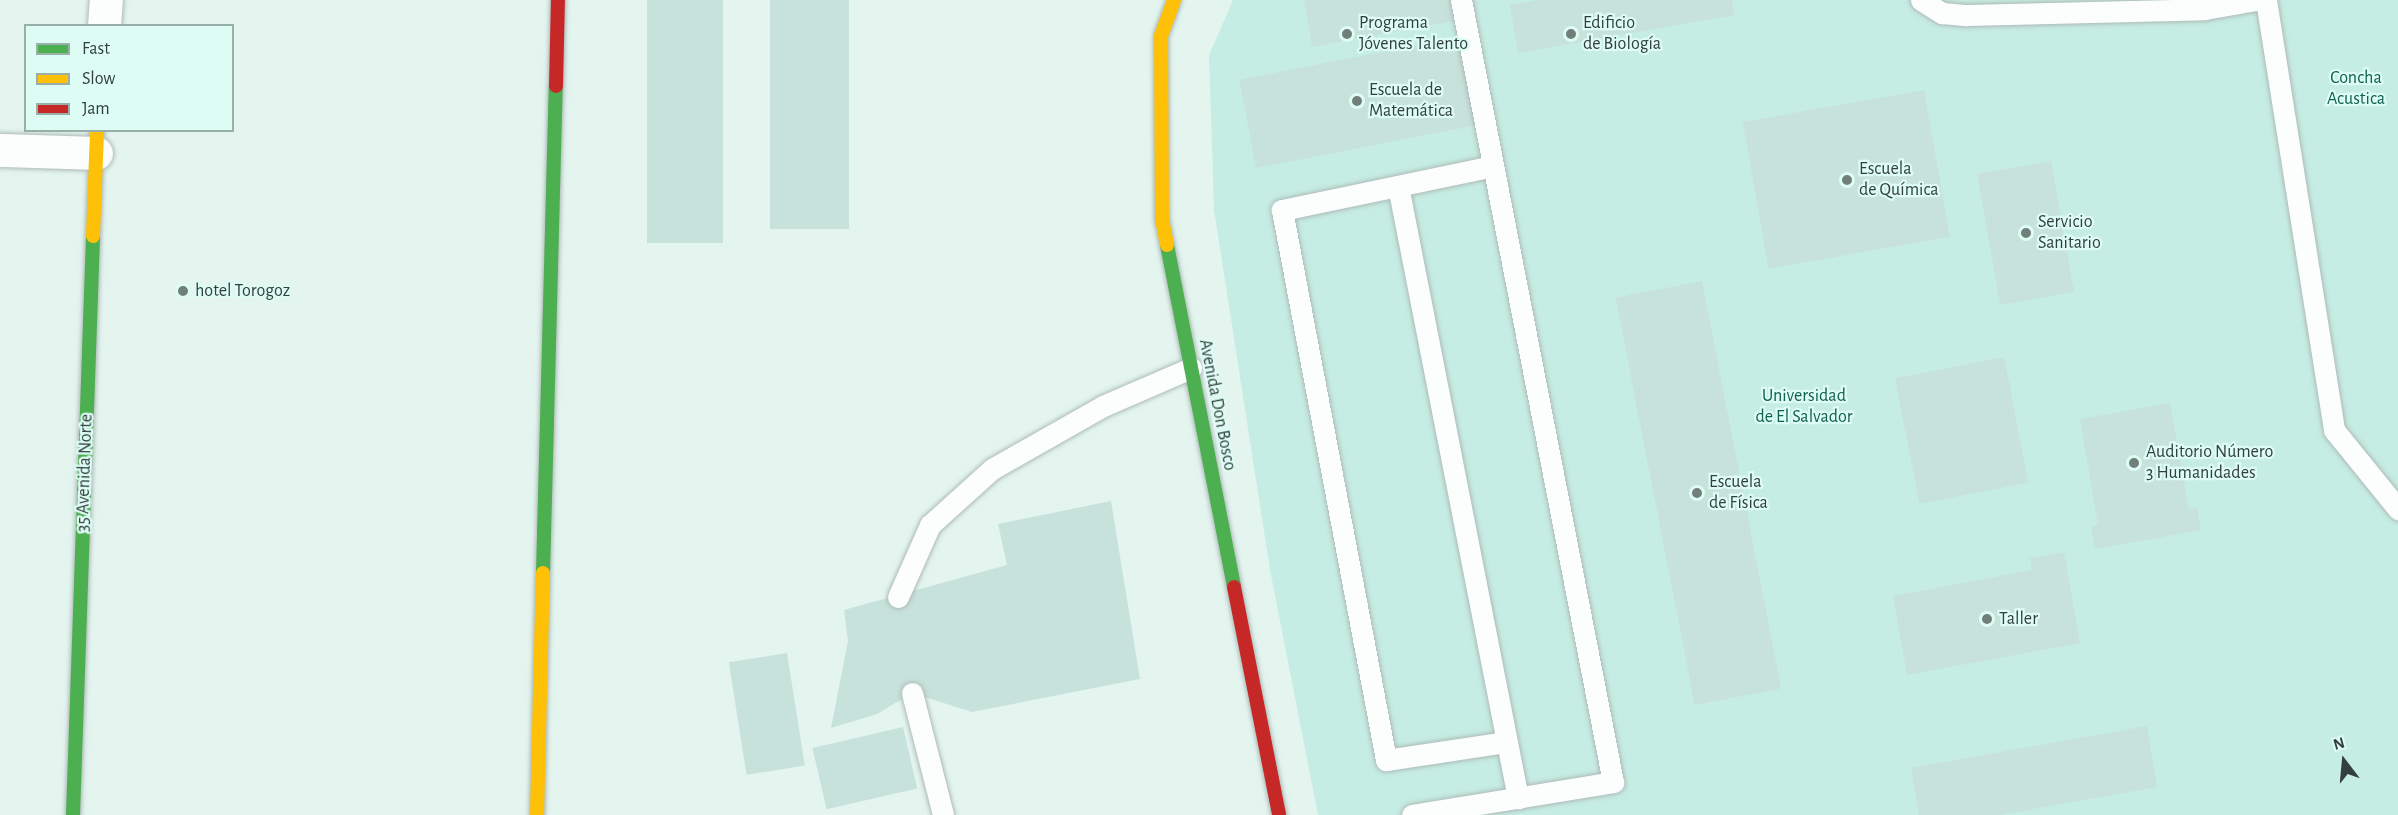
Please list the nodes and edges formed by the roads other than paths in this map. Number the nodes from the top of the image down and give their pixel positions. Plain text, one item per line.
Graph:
1 (106, 0) edge
2 (558, 0) edge
3 (1174, 0) edge
4 (1461, 0) edge
5 (1921, 0) edge
6 (2256, 0) edge
7 (2266, 0) edge
8 (104, 24) edge
9 (96, 142) edge
10 (0, 150) edge
11 (1493, 166) junction
12 (1398, 186) junction
13 (1191, 368) junction
14 (2398, 509) edge
15 (898, 597) dead end
16 (912, 693) dead end
17 (1507, 742) junction
18 (1518, 798) junction
19 (74, 815) edge
20 (537, 815) edge
21 (942, 815) edge
22 (1279, 815) edge
23 (1412, 815) edge

1 - 8 street
2 - 20 street
3 - 13 street, Avenida Don Bosco
4 - 11 lane
5 - 6 lane
7 - 14 lane
9 - 10 street
9 - 19 street, 35 Avenida Norte
11 - 12 lane
11 - 18 lane
12 - 17 lane
12 - 17 lane
13 - 15 lane
13 - 22 street, Avenida Don Bosco
16 - 21 lane
17 - 18 lane
18 - 23 lane

